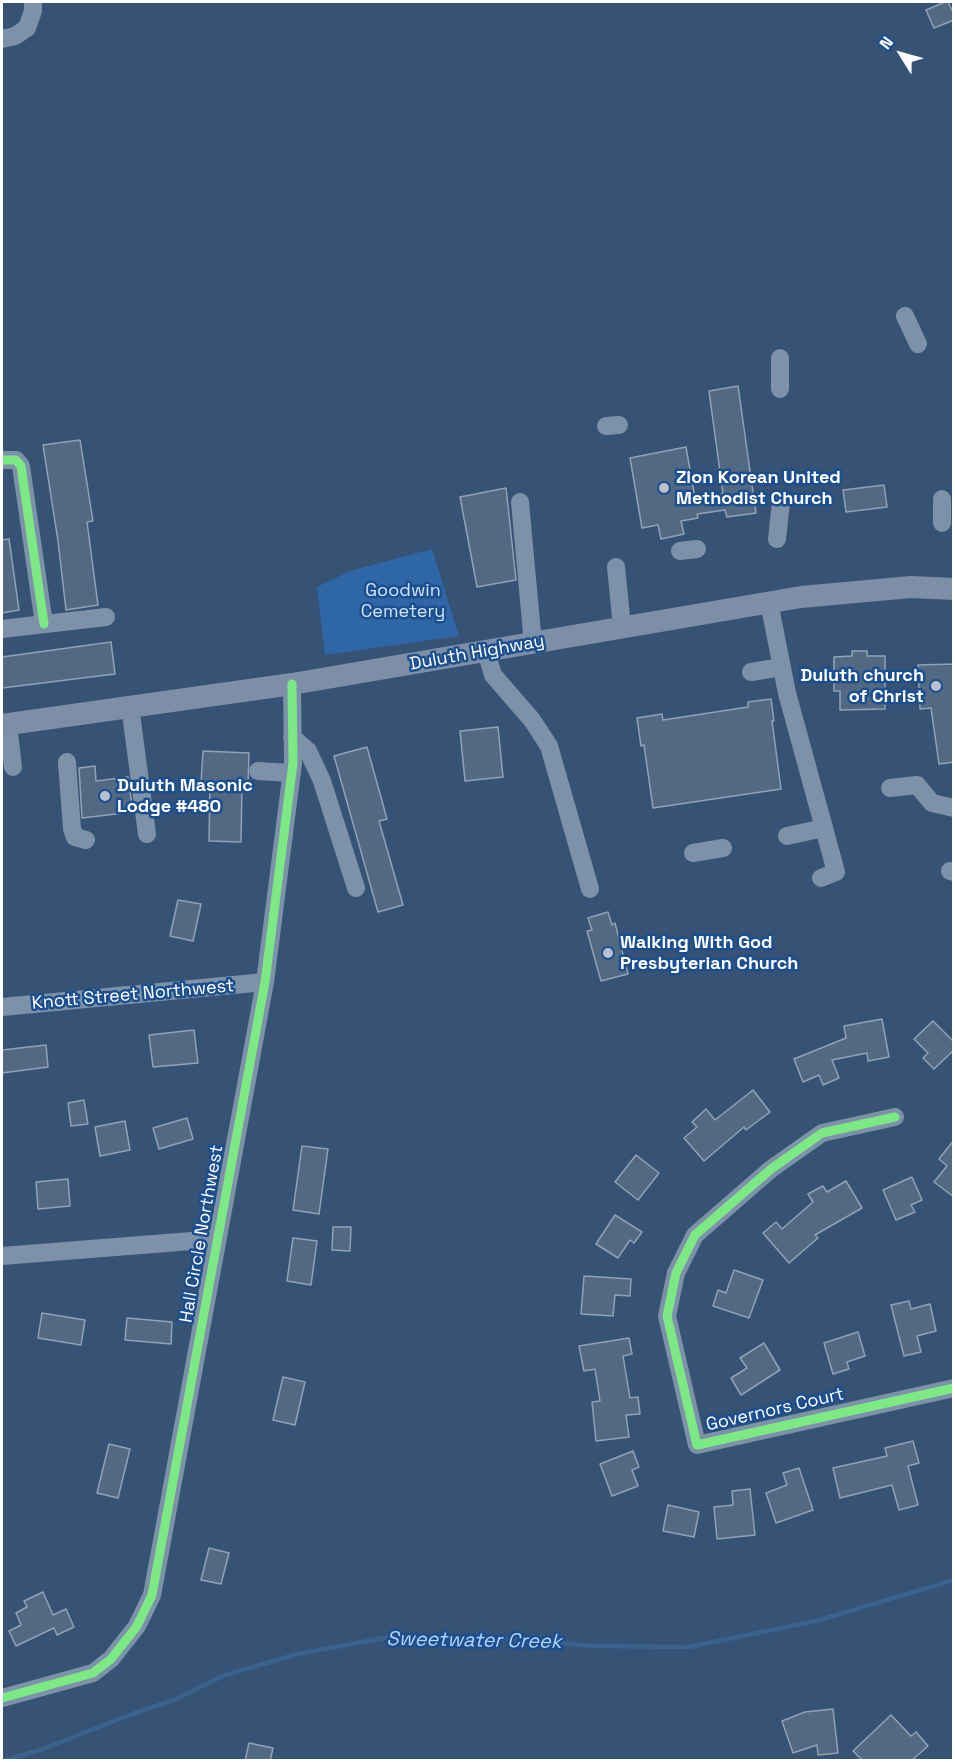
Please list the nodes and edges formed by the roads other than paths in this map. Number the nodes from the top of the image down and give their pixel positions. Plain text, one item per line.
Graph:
1 (33, 2) edge
2 (2, 39) edge
3 (905, 316) dead end
4 (918, 344) dead end
5 (780, 358) dead end
6 (780, 389) dead end
7 (2, 460) edge
8 (942, 499) dead end
9 (520, 502) dead end
10 (781, 502) dead end
11 (942, 523) dead end
12 (777, 539) dead end
13 (621, 561) dead end
14 (954, 589) edge
15 (769, 602) junction
16 (106, 617) dead end
17 (44, 624) junction
18 (622, 627) junction
19 (2, 629) edge
20 (533, 644) junction
21 (486, 651) junction
22 (782, 667) junction
23 (751, 672) dead end
24 (292, 684) junction
25 (130, 706) junction
26 (5, 725) edge
27 (292, 737) junction
28 (67, 762) dead end
29 (13, 767) dead end
30 (258, 771) dead end
31 (292, 773) junction
32 (890, 788) dead end
33 (954, 808) edge
34 (824, 828) junction
35 (147, 834) dead end
36 (787, 836) dead end
37 (86, 840) dead end
38 (723, 848) dead end
39 (693, 853) dead end
40 (821, 878) dead end
41 (356, 888) dead end
42 (590, 889) dead end
43 (265, 982) junction
44 (2, 1007) edge
45 (895, 1117) dead end
46 (217, 1239) junction
47 (2, 1256) edge
48 (954, 1388) edge
49 (2, 1698) edge

1 - 2 street
3 - 4 street
5 - 6 street
7 - 17 street
8 - 11 street
9 - 20 street
10 - 12 street
13 - 18 street
14 - 15 main road, Duluth Highway
15 - 18 main road, Duluth Highway
15 - 22 street
16 - 17 street
17 - 19 street
18 - 20 main road, Duluth Highway
20 - 21 main road, Duluth Highway
21 - 24 main road, Duluth Highway
21 - 42 street
22 - 23 street
22 - 34 street
24 - 25 main road, Duluth Highway
24 - 27 street, Hall Circle Northwest
25 - 26 main road, Duluth Highway
25 - 35 street
26 - 29 street
27 - 31 street, Hall Circle Northwest
27 - 41 street
28 - 37 street
30 - 31 street
31 - 43 street, Hall Circle Northwest
32 - 33 street
34 - 36 street
34 - 40 street
38 - 39 street
43 - 44 street, Knott Street Northwest
43 - 46 street, Hall Circle Northwest
45 - 48 street, Governors Court
46 - 47 street
46 - 49 street, Hall Circle Northwest

